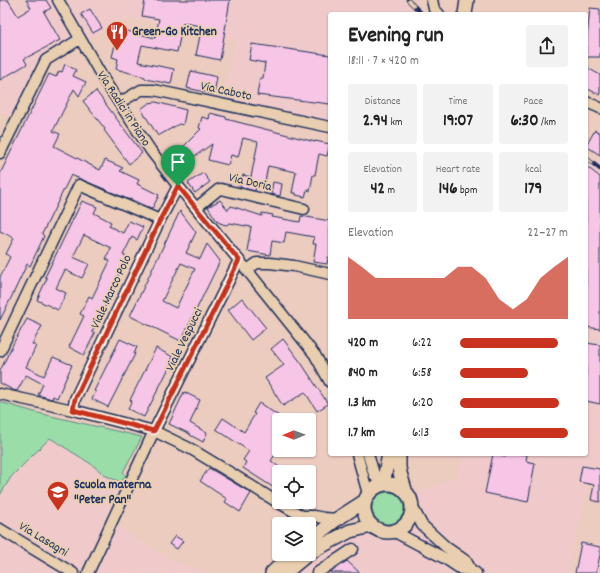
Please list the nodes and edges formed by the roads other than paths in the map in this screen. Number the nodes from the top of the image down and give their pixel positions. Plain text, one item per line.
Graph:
1 (58, 0) edge
2 (432, 0) edge
3 (467, 0) edge
4 (437, 12) edge
5 (465, 12) edge
6 (80, 39) junction
7 (119, 103) junction
8 (588, 103) edge
9 (600, 108) edge
10 (328, 127) edge
11 (0, 153) edge
12 (178, 186) junction
13 (196, 208) junction
14 (304, 209) dead end
15 (160, 220) junction
16 (239, 260) junction
17 (247, 270) junction
18 (328, 274) edge
19 (0, 351) edge
20 (328, 378) edge
21 (0, 394) edge
22 (73, 410) junction
23 (154, 431) junction
24 (357, 456) edge
25 (369, 456) edge
26 (389, 456) edge
27 (399, 456) edge
28 (382, 484) junction
29 (406, 493) junction
30 (366, 497) junction
31 (412, 506) junction
32 (300, 517) edge
33 (312, 517) edge
34 (337, 519) junction
35 (372, 526) junction
36 (0, 529) edge
37 (393, 531) junction
38 (316, 536) edge
39 (353, 548) dead end
40 (316, 550) edge
41 (285, 561) edge
42 (300, 561) edge
43 (473, 572) edge
44 (73, 573) edge
45 (88, 573) edge
46 (272, 573) edge
47 (285, 573) edge
48 (317, 573) edge

1 - 6 street, Via Radici in Piano
2 - 4 street
3 - 5 main road
6 - 7 street, Via Radici in Piano
6 - 11 street
7 - 10 street, Via Caboto
7 - 12 street, Via Radici in Piano
8 - 9 street
12 - 13 street, Via Radici in Piano
12 - 15 street, Viale Marco Polo
13 - 14 street, Via Doria
13 - 16 street, Via Radici in Piano
15 - 19 street
15 - 22 street, Viale Marco Polo
16 - 17 street, Via Radici in Piano
16 - 23 street, Viale Vespucci
17 - 18 street
17 - 20 street, Via Radici in Piano
21 - 22 street
22 - 23 street
23 - 32 street
23 - 45 street, Viale Vespucci
24 - 30 street
25 - 28 street
26 - 28 main road
27 - 29 main road
28 - 29 main road
28 - 30 main road
29 - 31 main road
30 - 34 main road
30 - 35 main road
31 - 37 main road
31 - 43 street
33 - 34 street
34 - 38 main road
35 - 37 main road
35 - 40 main road
36 - 44 street, Via Lasagni
37 - 43 street
39 - 48 street
41 - 46 main road
42 - 47 main road

